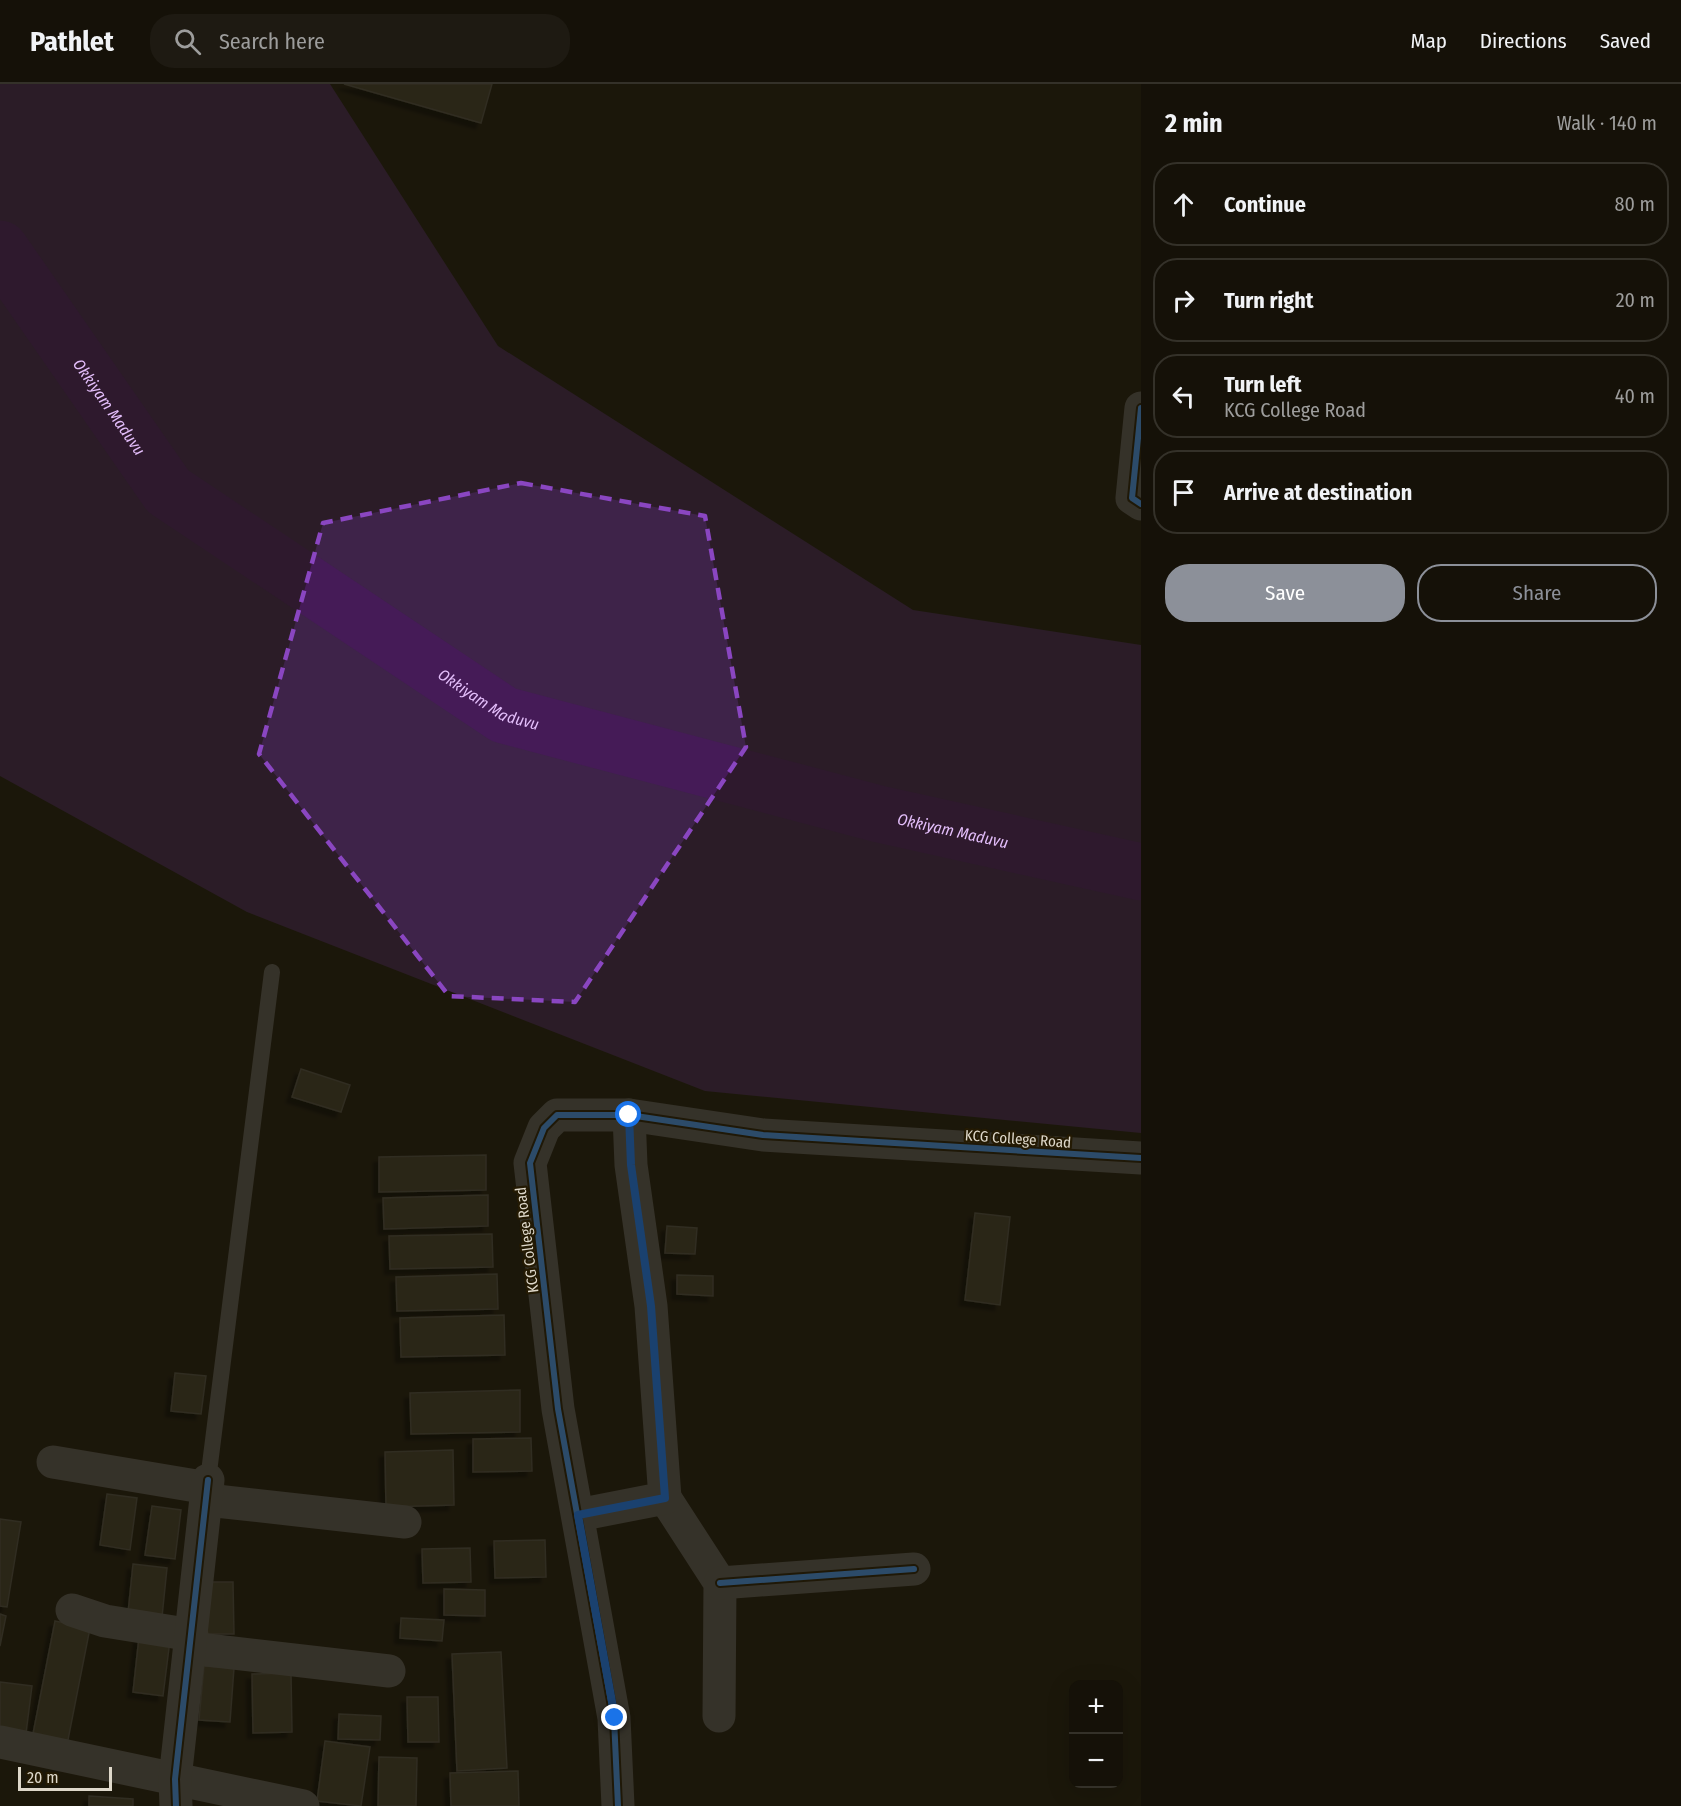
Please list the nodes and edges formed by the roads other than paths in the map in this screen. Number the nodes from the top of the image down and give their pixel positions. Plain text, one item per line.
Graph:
1 (1141, 408) edge
2 (1141, 504) edge
3 (272, 972) dead end
4 (629, 1115) junction
5 (1141, 1158) edge
6 (53, 1462) dead end
7 (208, 1490) junction
8 (665, 1498) junction
9 (578, 1515) junction
10 (405, 1522) dead end
11 (914, 1569) dead end
12 (720, 1583) junction
13 (72, 1610) dead end
14 (191, 1642) junction
15 (390, 1671) dead end
16 (719, 1716) dead end
17 (0, 1742) edge
18 (176, 1793) edge
19 (303, 1806) edge
20 (618, 1806) edge

1 - 2 street
3 - 7 lane
4 - 5 street, KCG College Road
4 - 8 street
4 - 9 street, KCG College Road
6 - 7 street
7 - 10 street
7 - 14 street
8 - 9 street
8 - 12 street
9 - 20 street, KCG College Road
11 - 12 street
12 - 16 street
13 - 14 street
14 - 15 street
14 - 18 street
17 - 18 street
18 - 19 street

